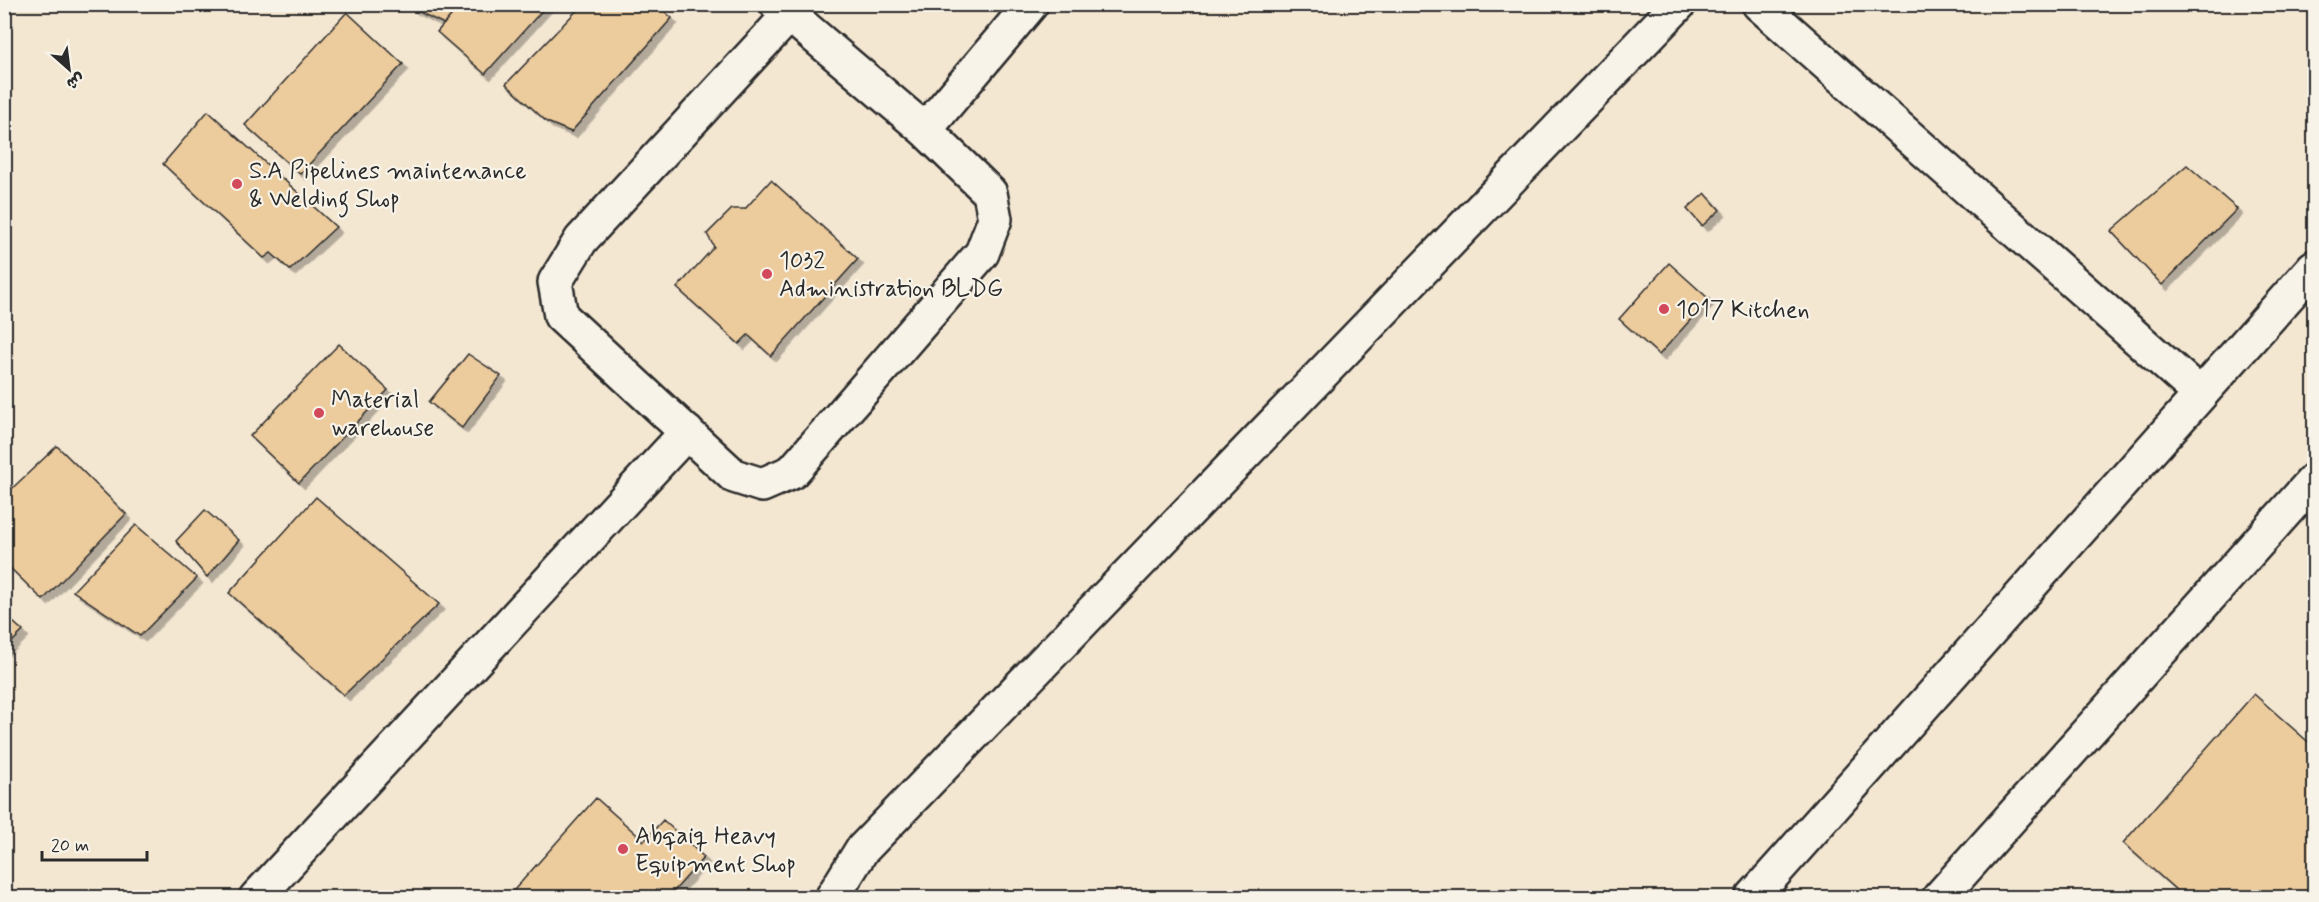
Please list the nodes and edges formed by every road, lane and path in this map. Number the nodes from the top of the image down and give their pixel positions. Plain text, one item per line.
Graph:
1 (1031, 4) edge
2 (1679, 4) edge
3 (1759, 4) edge
4 (783, 10) edge
5 (925, 130) junction
6 (2314, 267) edge
7 (2200, 394) junction
8 (687, 432) junction
9 (2314, 480) edge
10 (256, 897) edge
11 (832, 897) edge
12 (1752, 897) edge
13 (1939, 897) edge

1 - 5 street
2 - 11 street
3 - 7 street
4 - 5 street
4 - 8 street
5 - 8 street
6 - 7 street
7 - 12 street
8 - 10 street
9 - 13 street

